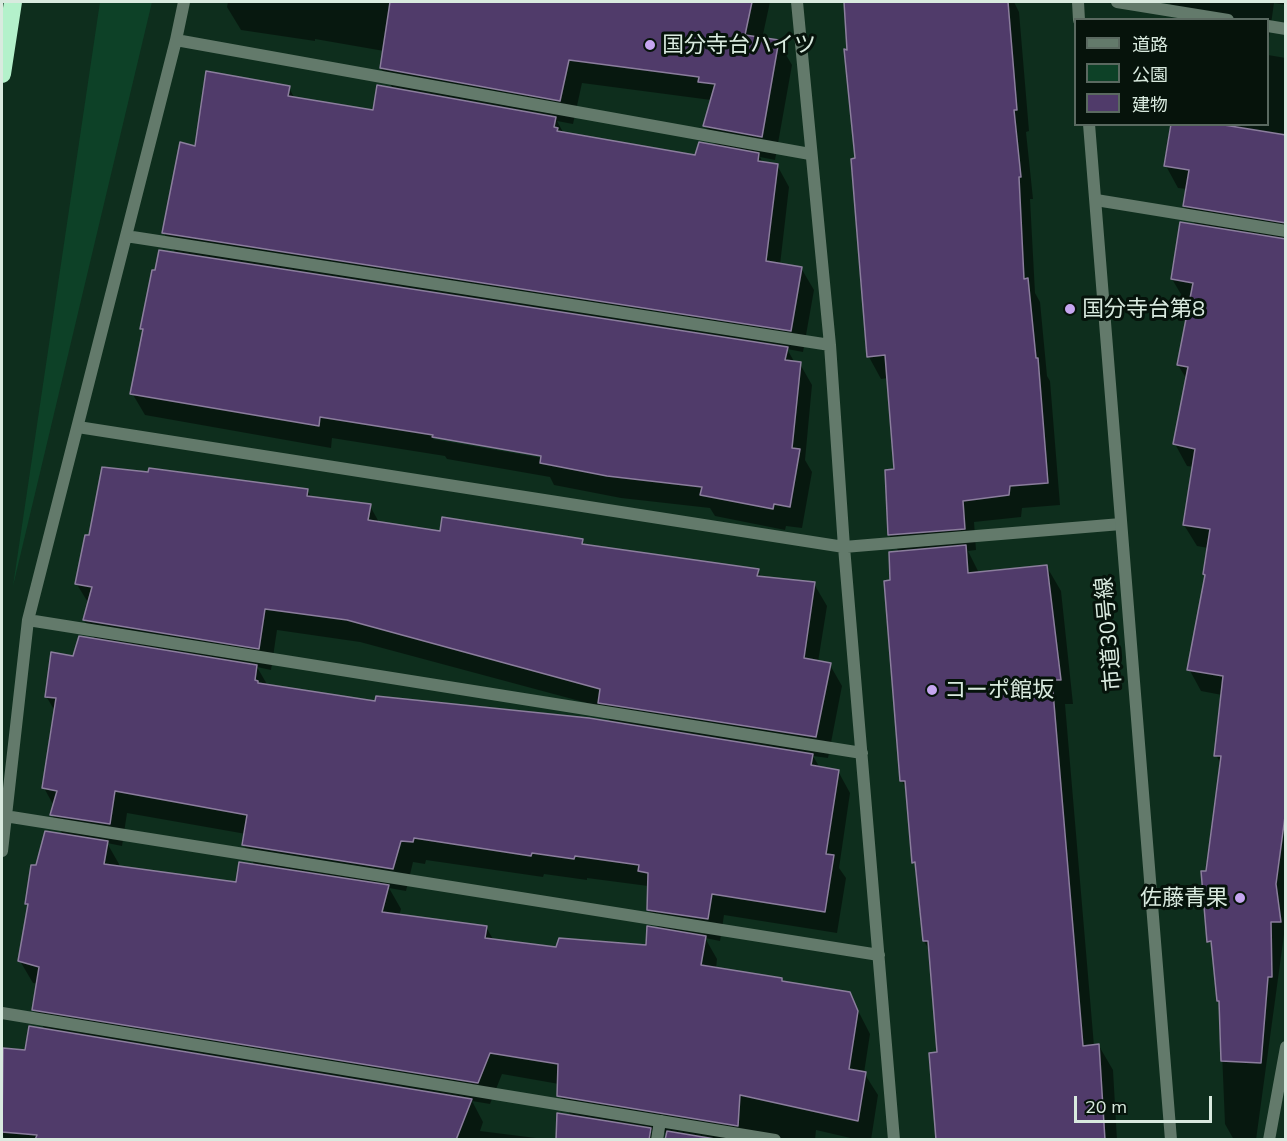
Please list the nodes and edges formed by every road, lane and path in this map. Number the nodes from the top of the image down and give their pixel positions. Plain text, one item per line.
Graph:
1 (14, 2) edge
2 (184, 2) edge
3 (797, 2) edge
4 (1078, 2) edge
5 (1117, 2) edge
6 (1079, 18) edge
7 (1216, 18) edge
8 (1269, 26) edge
9 (1286, 29) edge
10 (176, 40) junction
11 (2, 74) edge
12 (1089, 126) edge
13 (810, 154) junction
14 (1096, 200) junction
15 (1286, 231) edge
16 (126, 236) junction
17 (830, 345) junction
18 (78, 427) junction
19 (1121, 524) junction
20 (844, 548) junction
21 (28, 620) junction
22 (862, 753) junction
23 (5, 816) junction
24 (2, 851) edge
25 (879, 956) junction
26 (2, 1013) edge
27 (1286, 1047) edge
28 (660, 1121) junction
29 (657, 1140) edge
30 (775, 1140) edge
31 (894, 1140) edge
32 (1171, 1140) edge
33 (1269, 1140) edge

1 - 11 highway
2 - 10 street
3 - 13 street
4 - 6 street
5 - 7 street
8 - 9 street
10 - 13 street
10 - 16 street
12 - 14 street, 市道30号線
13 - 17 street
14 - 15 street
14 - 19 street, 市道30号線
16 - 17 street
16 - 18 street
17 - 20 street
18 - 20 street
18 - 21 street
19 - 20 street
19 - 32 street, 市道30号線
20 - 22 street
21 - 22 street
21 - 23 street
22 - 25 street
23 - 24 street
23 - 25 street
25 - 31 street
26 - 28 street
27 - 33 street
28 - 29 street
28 - 30 street

